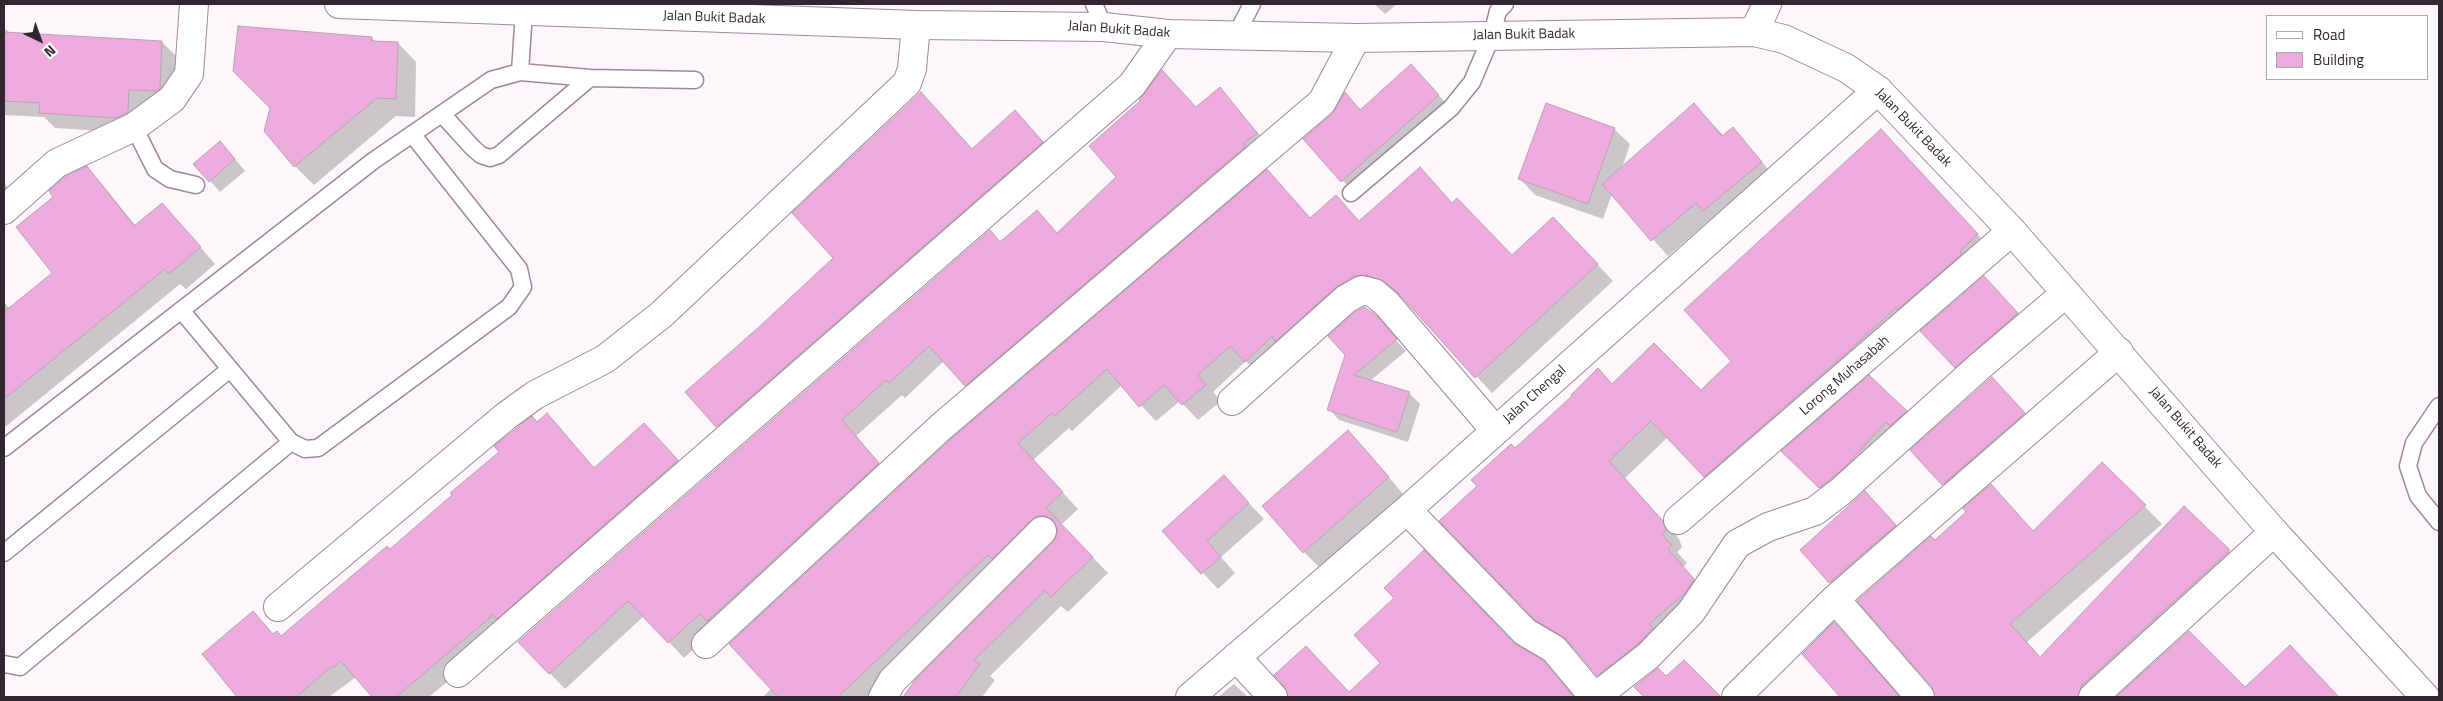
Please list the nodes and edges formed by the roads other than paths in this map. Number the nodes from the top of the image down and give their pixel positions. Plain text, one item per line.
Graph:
1 (194, 4) edge
2 (339, 4) edge
3 (345, 4) edge
4 (1252, 4) edge
5 (1504, 4) edge
6 (1767, 4) edge
7 (431, 5) edge
8 (459, 6) edge
9 (524, 11) junction
10 (725, 11) edge
11 (1099, 15) edge
12 (916, 25) junction
13 (1754, 32) junction
14 (1168, 34) junction
15 (1236, 34) junction
16 (1492, 35) junction
17 (1356, 38) junction
18 (520, 72) junction
19 (590, 78) junction
20 (695, 80) dead end
21 (1878, 90) junction
22 (442, 114) junction
23 (134, 127) junction
24 (412, 134) junction
25 (196, 185) dead end
26 (1351, 193) dead end
27 (4, 210) edge
28 (2012, 232) junction
29 (2066, 292) junction
30 (180, 310) junction
31 (2119, 352) junction
32 (230, 369) junction
33 (1232, 401) dead end
34 (2439, 406) edge
35 (1496, 430) junction
36 (291, 442) junction
37 (4, 448) edge
38 (1407, 510) junction
39 (1678, 520) dead end
40 (2439, 522) edge
41 (1042, 531) dead end
42 (2274, 532) junction
43 (4, 553) edge
44 (1835, 599) junction
45 (278, 607) dead end
46 (706, 644) dead end
47 (1236, 657) junction
48 (4, 664) edge
49 (458, 673) dead end
50 (2413, 693) edge
51 (883, 697) edge
52 (1190, 697) edge
53 (1273, 697) edge
54 (1595, 697) edge
55 (1736, 697) edge
56 (1920, 697) edge
57 (2093, 697) edge

1 - 23 street
2 - 3 street, Jalan Bukit Badak
3 - 7 street, Jalan Bukit Badak
4 - 15 lane
5 - 16 lane
6 - 13 street
7 - 8 street, Jalan Bukit Badak
8 - 9 street, Jalan Bukit Badak
9 - 10 street, Jalan Bukit Badak
9 - 18 lane
10 - 12 street, Jalan Bukit Badak
11 - 12 street, Jalan Bukit Badak
11 - 14 street, Jalan Bukit Badak
12 - 45 street
13 - 16 street, Jalan Bukit Badak
13 - 21 street, Jalan Bukit Badak
14 - 15 street, Jalan Bukit Badak
14 - 49 street
15 - 17 street, Jalan Bukit Badak
16 - 17 street, Jalan Bukit Badak
16 - 26 lane
17 - 46 street
18 - 19 lane
18 - 22 lane
19 - 20 lane
19 - 22 lane
21 - 28 street, Jalan Bukit Badak
21 - 35 street, Jalan Chengal
22 - 24 lane
23 - 25 lane
23 - 27 street
24 - 30 lane
24 - 36 lane
28 - 29 street, Jalan Bukit Badak
28 - 39 street, Lorong Muhasabah
29 - 31 street, Jalan Bukit Badak
29 - 54 street
30 - 32 lane
30 - 37 lane
31 - 42 street, Jalan Bukit Badak
31 - 44 street
32 - 36 lane
32 - 43 lane
33 - 35 street
34 - 40 lane
35 - 38 street, Jalan Chengal
36 - 48 lane
38 - 47 street, Jalan Chengal
38 - 54 street
41 - 51 street
42 - 50 street, Jalan Bukit Badak
42 - 57 street
44 - 55 street
44 - 56 street
47 - 52 street, Jalan Chengal
47 - 53 street

